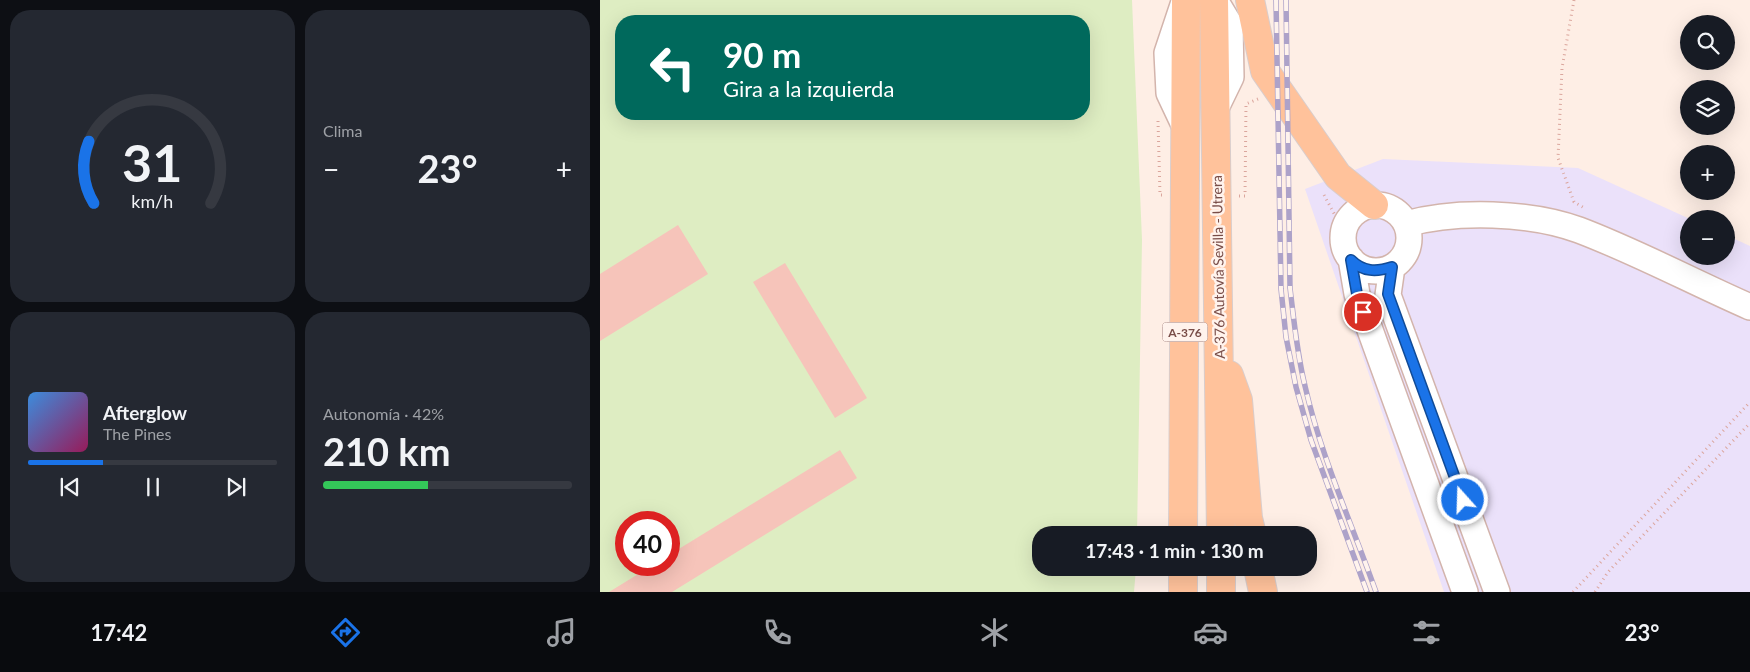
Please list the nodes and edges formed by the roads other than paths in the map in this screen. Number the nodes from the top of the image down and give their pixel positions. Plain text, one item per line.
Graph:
1 (1185, 0) edge
2 (1214, 0) edge
3 (1250, 0) edge
4 (1374, 205) junction
5 (1406, 224) junction
6 (1351, 260) junction
7 (1392, 267) junction
8 (1750, 307) edge
9 (1220, 352) junction
10 (1470, 518) junction
11 (1184, 526) edge
12 (1221, 526) edge
13 (1251, 526) edge
14 (1442, 528) junction
15 (1183, 576) edge
16 (1221, 576) edge
17 (1260, 576) edge
18 (1183, 592) edge
19 (1221, 592) edge
20 (1263, 592) edge
21 (1465, 592) edge
22 (1497, 592) edge

1 - 11 main road, A-376
2 - 9 main road, A-376 Autovía Sevilla - Utrera / A-376
3 - 4 main road
4 - 5 street
4 - 6 street
5 - 7 street
5 - 8 street
6 - 7 street
6 - 14 street
7 - 10 street
9 - 12 main road, A-376 Autovía Sevilla - Utrera / A-376
9 - 13 main road
10 - 14 street
10 - 22 street
14 - 21 street
15 - 18 main road
16 - 19 main road
17 - 20 main road

